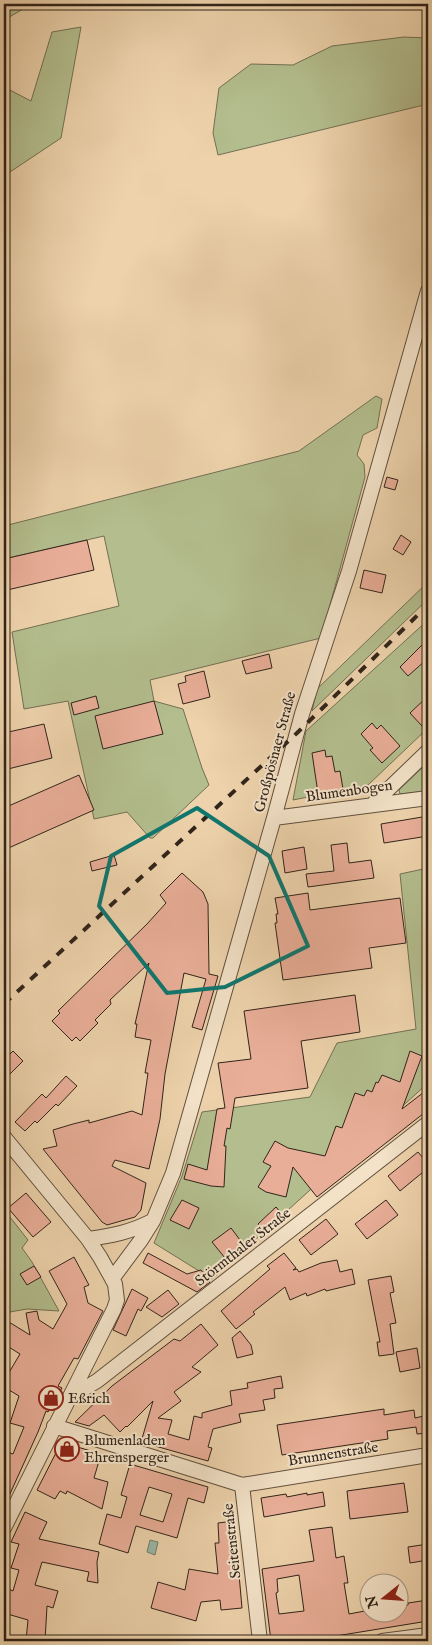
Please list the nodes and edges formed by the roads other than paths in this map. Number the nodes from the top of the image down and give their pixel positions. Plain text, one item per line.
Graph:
1 (428, 291) edge
2 (428, 751) edge
3 (428, 798) edge
4 (373, 804) junction
5 (274, 818) junction
6 (428, 1123) edge
7 (4, 1137) edge
8 (153, 1221) junction
9 (88, 1239) junction
10 (112, 1279) junction
11 (74, 1391) junction
12 (54, 1426) junction
13 (428, 1455) edge
14 (242, 1485) junction
15 (4, 1528) edge
16 (428, 1634) edge
17 (260, 1641) edge
18 (382, 1641) edge

1 - 5 street, Großpösnaer Straße
2 - 4 street
3 - 4 street, Blumenbogen
4 - 5 street, Blumenbogen
5 - 8 street, Großpösnaer Straße
6 - 11 street, Störmthaler Straße
7 - 9 street
8 - 9 street
8 - 10 street, Großpösnaer Straße
9 - 10 street
10 - 11 street
11 - 12 street
12 - 14 street, Seitenstraße
12 - 15 street
13 - 14 street, Brunnenstraße
14 - 17 street, Seitenstraße
16 - 18 street

